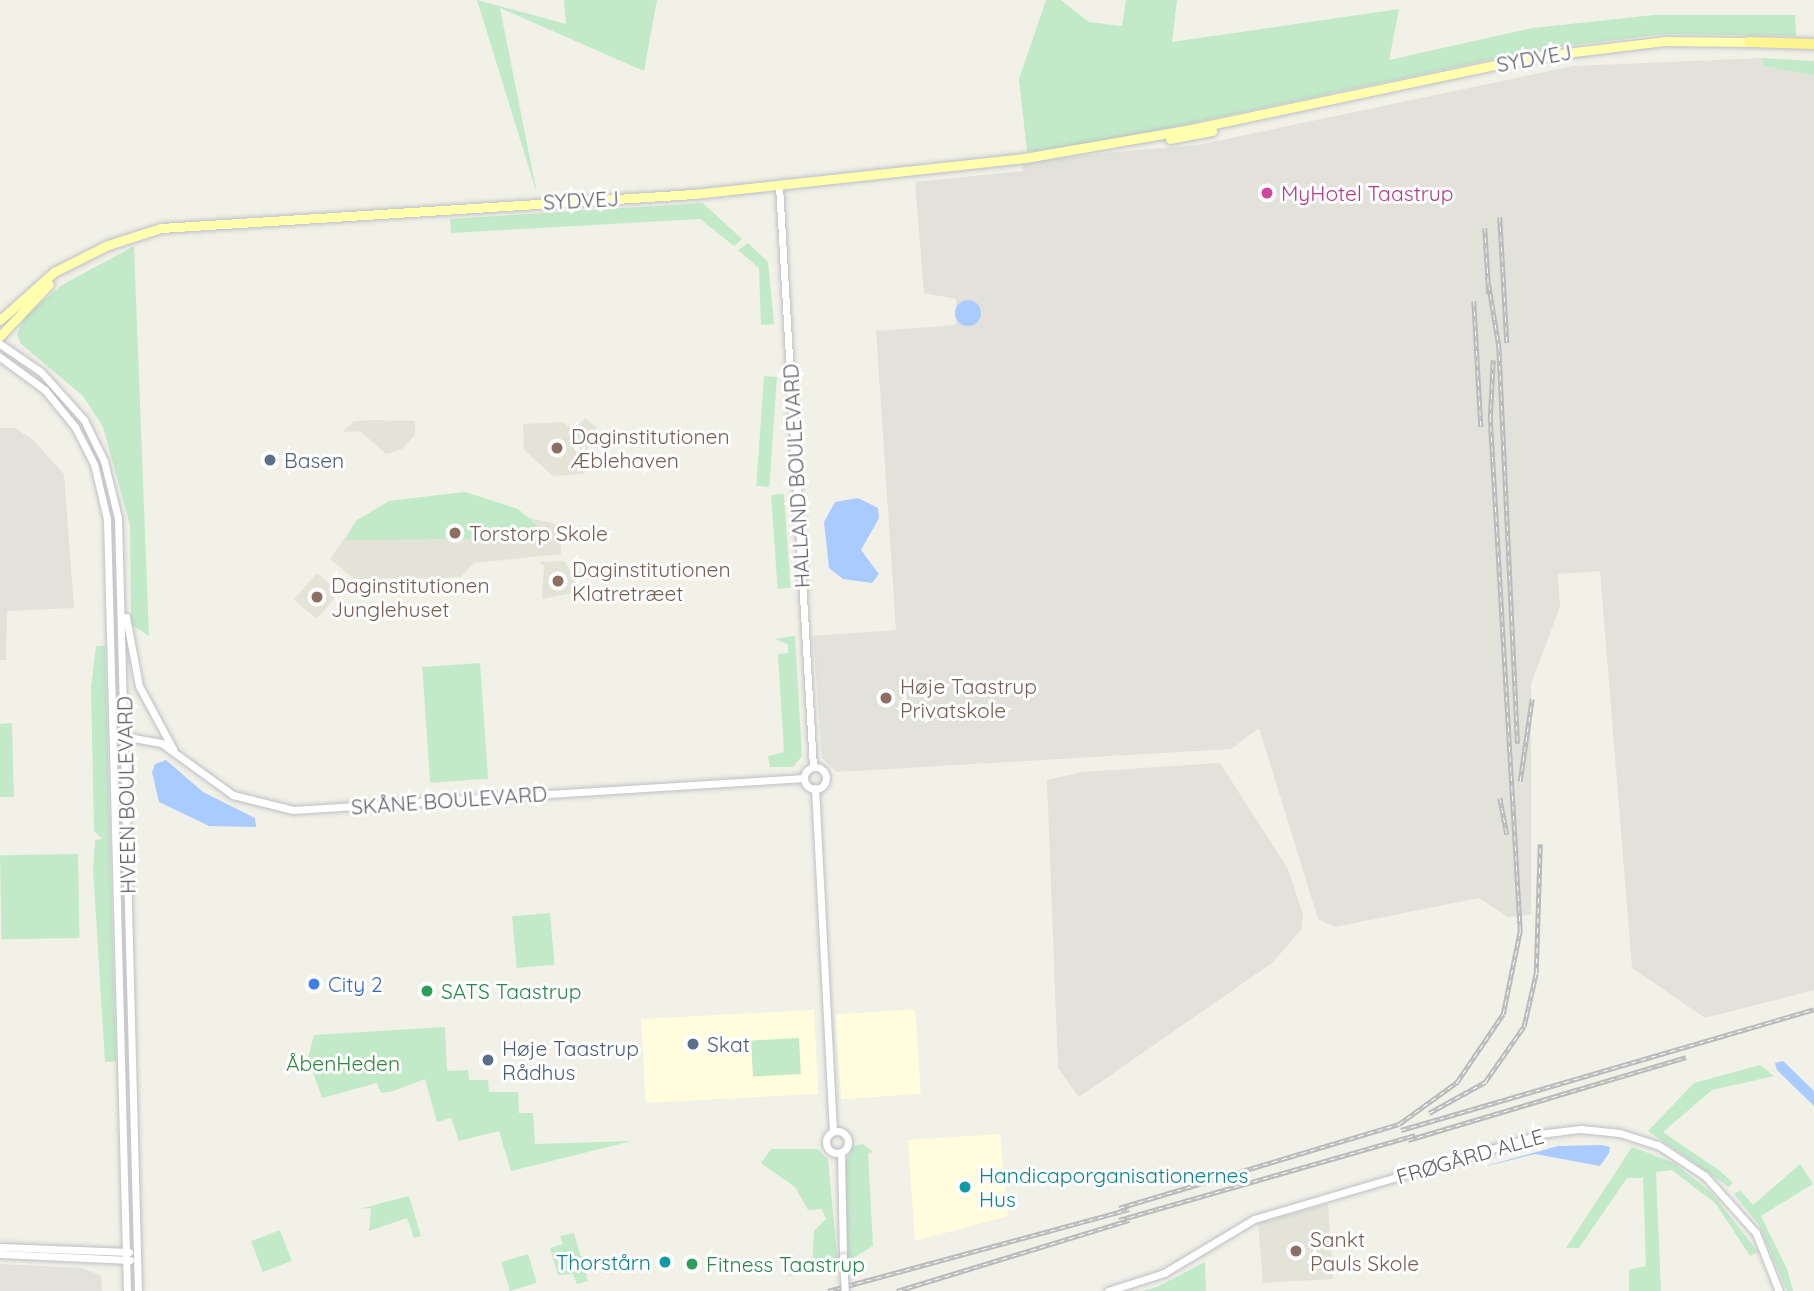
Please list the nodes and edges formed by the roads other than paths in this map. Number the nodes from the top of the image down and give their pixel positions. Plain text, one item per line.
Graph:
1 (1749, 41) joint
2 (1814, 44) edge
3 (779, 186) junction
4 (68, 266) junction
5 (0, 320) edge
6 (0, 336) edge
7 (0, 344) edge
8 (0, 357) edge
9 (121, 571) junction
10 (113, 736) junction
11 (125, 736) junction
12 (173, 749) junction
13 (813, 767) junction
14 (804, 778) junction
15 (815, 789) junction
16 (836, 1131) junction
17 (837, 1152) junction
18 (0, 1247) edge
19 (0, 1254) edge
20 (126, 1256) junction
21 (137, 1256) junction
22 (127, 1291) edge
23 (138, 1291) edge
24 (845, 1291) edge
25 (1108, 1291) edge
26 (1779, 1291) edge

1 - 2 highway
1 - 3 main road, SYDVEJ
3 - 4 main road, SYDVEJ
3 - 13 street, HALLAND BOULEVARD
4 - 5 main road, SYDVEJ
4 - 6 main road, SYDVEJ
7 - 9 street, HVEEN BOULEVARD
8 - 10 street, HVEEN BOULEVARD
9 - 11 street, HVEEN BOULEVARD
9 - 12 street
10 - 11 street, SKÅNE BOULEVARD
10 - 20 street, HVEEN BOULEVARD
11 - 12 street, SKÅNE BOULEVARD
11 - 21 street, HVEEN BOULEVARD
12 - 14 street, SKÅNE BOULEVARD
13 - 14 street
13 - 15 street, HALLAND BOULEVARD
14 - 15 street
15 - 16 street
16 - 17 street
16 - 17 street
17 - 24 street, bridge
18 - 20 street
19 - 20 street
20 - 21 street
20 - 22 street, HVEEN BOULEVARD
21 - 23 street, HVEEN BOULEVARD
25 - 26 street, FRØGÅRD ALLE

